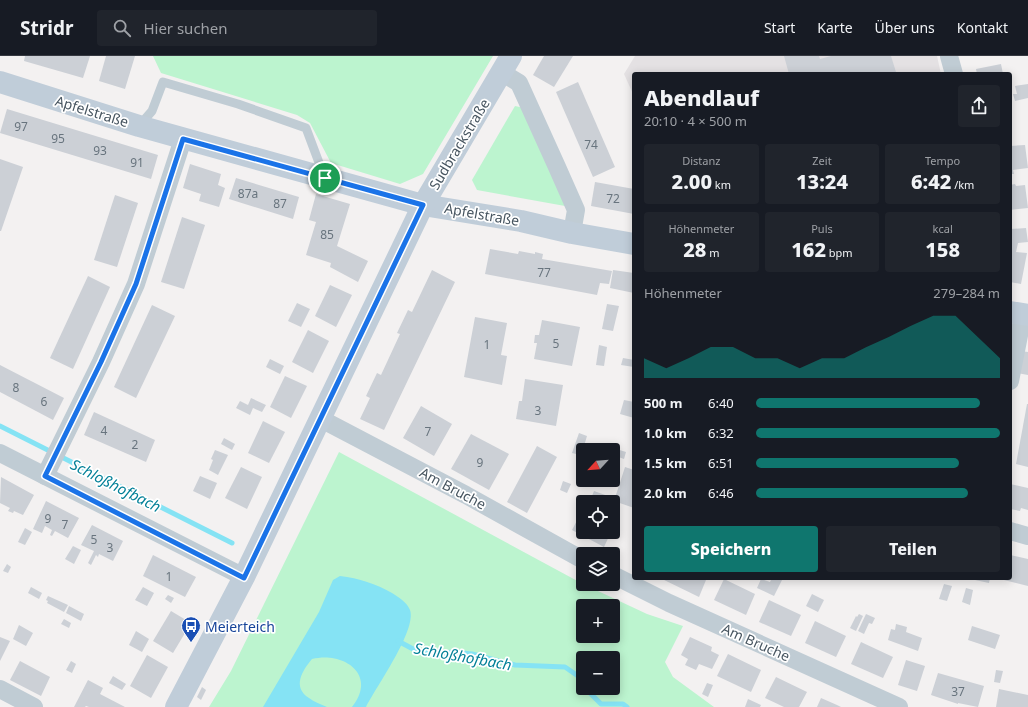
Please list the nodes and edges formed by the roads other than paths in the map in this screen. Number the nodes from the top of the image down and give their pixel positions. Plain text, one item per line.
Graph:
1 (949, 56) edge
2 (506, 64) edge
3 (953, 72) edge
4 (1, 84) edge
5 (139, 126) junction
6 (183, 139) junction
7 (325, 178) junction
8 (423, 205) junction
9 (572, 233) junction
10 (632, 244) edge
11 (1020, 314) edge
12 (1012, 368) edge
13 (321, 419) junction
14 (0, 453) edge
15 (52, 462) junction
16 (1012, 532) edge
17 (1028, 536) edge
18 (576, 556) edge
19 (620, 577) edge
20 (244, 578) junction
21 (633, 581) edge
22 (0, 689) edge
23 (34, 707) edge
24 (176, 707) edge
25 (899, 707) edge

1 - 3 street
2 - 8 street, Sudbrackstraße
2 - 9 street
4 - 5 street, Apfelstraße
5 - 6 street, Apfelstraße
5 - 7 lane
6 - 7 street, Apfelstraße
6 - 15 street
7 - 8 street, Apfelstraße
8 - 9 street, Apfelstraße
8 - 13 street, Sudbrackstraße
9 - 10 street, Apfelstraße
11 - 12 street
13 - 18 street, Am Bruche
13 - 20 street, Sudbrackstraße
14 - 15 street
15 - 20 street
16 - 17 street
19 - 21 street, Am Bruche
20 - 24 street, Sudbrackstraße
21 - 25 street, Am Bruche
22 - 23 street

